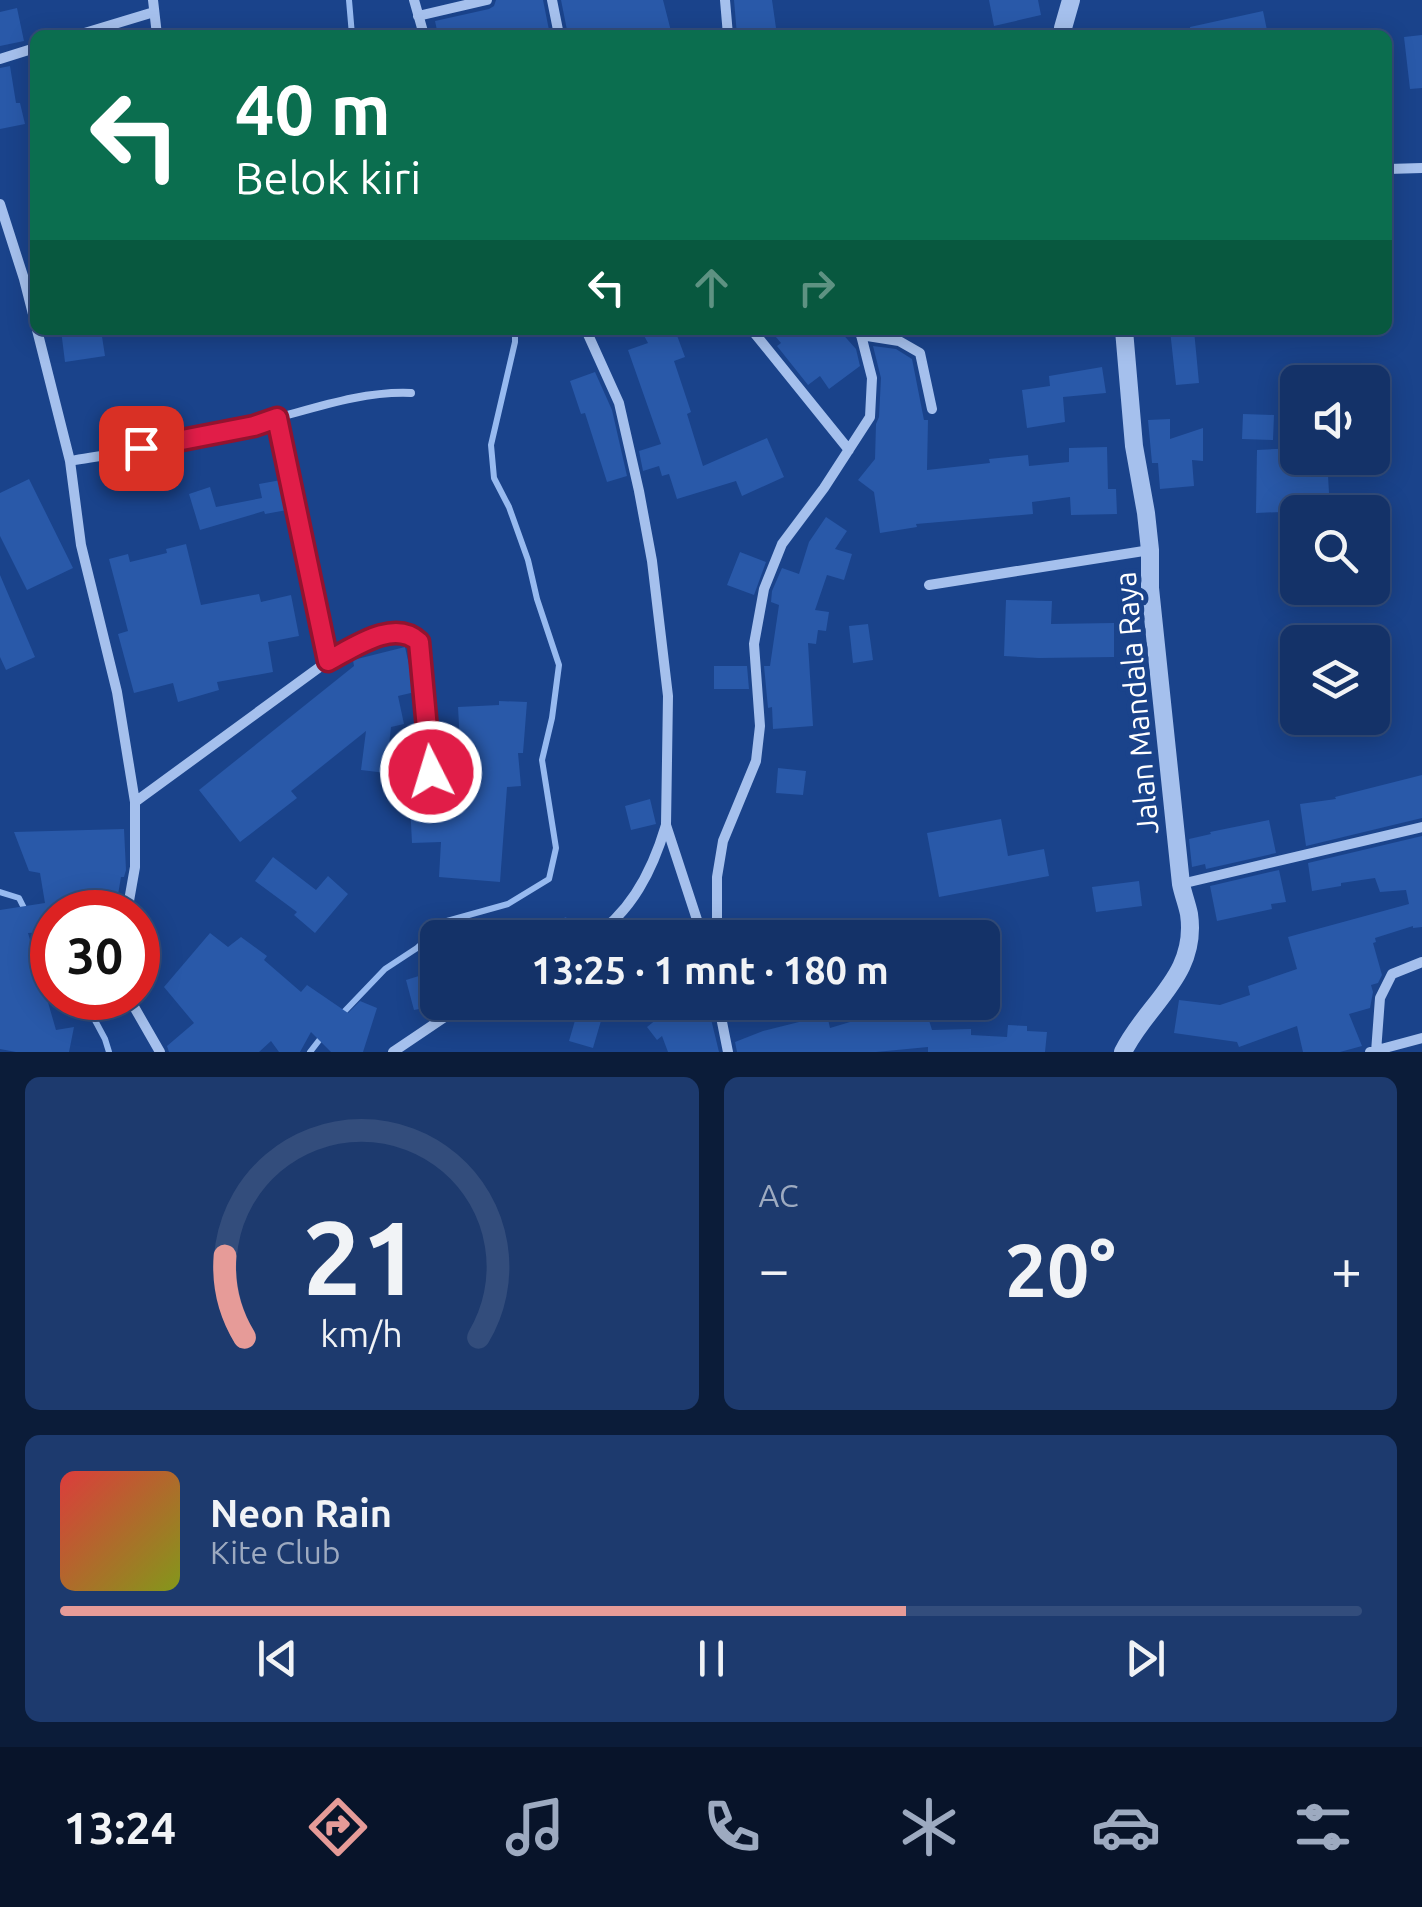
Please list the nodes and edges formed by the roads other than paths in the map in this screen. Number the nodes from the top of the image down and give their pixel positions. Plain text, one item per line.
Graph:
1 (414, 0) edge
2 (486, 0) edge
3 (552, 0) edge
4 (725, 0) edge
5 (1071, 0) edge
6 (154, 6) edge
7 (418, 16) junction
8 (91, 30) edge
9 (422, 30) edge
10 (559, 30) edge
11 (728, 30) edge
12 (1063, 30) edge
13 (30, 50) edge
14 (0, 59) edge
15 (1422, 168) edge
16 (1392, 169) edge
17 (0, 204) edge
18 (30, 305) edge
19 (38, 335) edge
20 (588, 335) edge
21 (756, 335) edge
22 (859, 335) edge
23 (872, 335) edge
24 (1124, 335) edge
25 (412, 393) dead end
26 (932, 409) dead end
27 (277, 418) junction
28 (850, 450) junction
29 (70, 461) junction
30 (1150, 550) junction
31 (928, 585) dead end
32 (328, 661) junction
33 (431, 772) dead end
34 (135, 802) junction
35 (666, 825) junction
36 (1422, 827) edge
37 (1181, 884) junction
38 (132, 890) edge
39 (611, 920) edge
40 (697, 920) edge
41 (718, 920) edge
42 (1422, 962) edge
43 (142, 1020) edge
44 (440, 1020) edge
45 (721, 1020) edge
46 (1422, 1038) edge
47 (1374, 1051) edge
48 (160, 1052) edge
49 (393, 1052) edge
50 (728, 1052) edge
51 (1123, 1052) edge

1 - 7 street
2 - 7 street
3 - 10 street
4 - 11 street
5 - 12 street
6 - 8 street
7 - 9 street
13 - 14 street
15 - 16 street
17 - 18 street
19 - 29 street
20 - 35 street
21 - 28 street
22 - 28 street
23 - 26 street
24 - 30 street, Jalan Mandala Raya
25 - 27 lane
27 - 29 street
27 - 32 street
28 - 41 street
29 - 34 street
30 - 31 street
30 - 37 street, Jalan Mandala Raya
32 - 33 street
32 - 34 street
34 - 38 street
35 - 39 street
35 - 40 street
36 - 37 street
37 - 51 street, Jalan Mandala Raya
42 - 47 street
43 - 48 street
44 - 49 street
45 - 50 street
46 - 47 street

